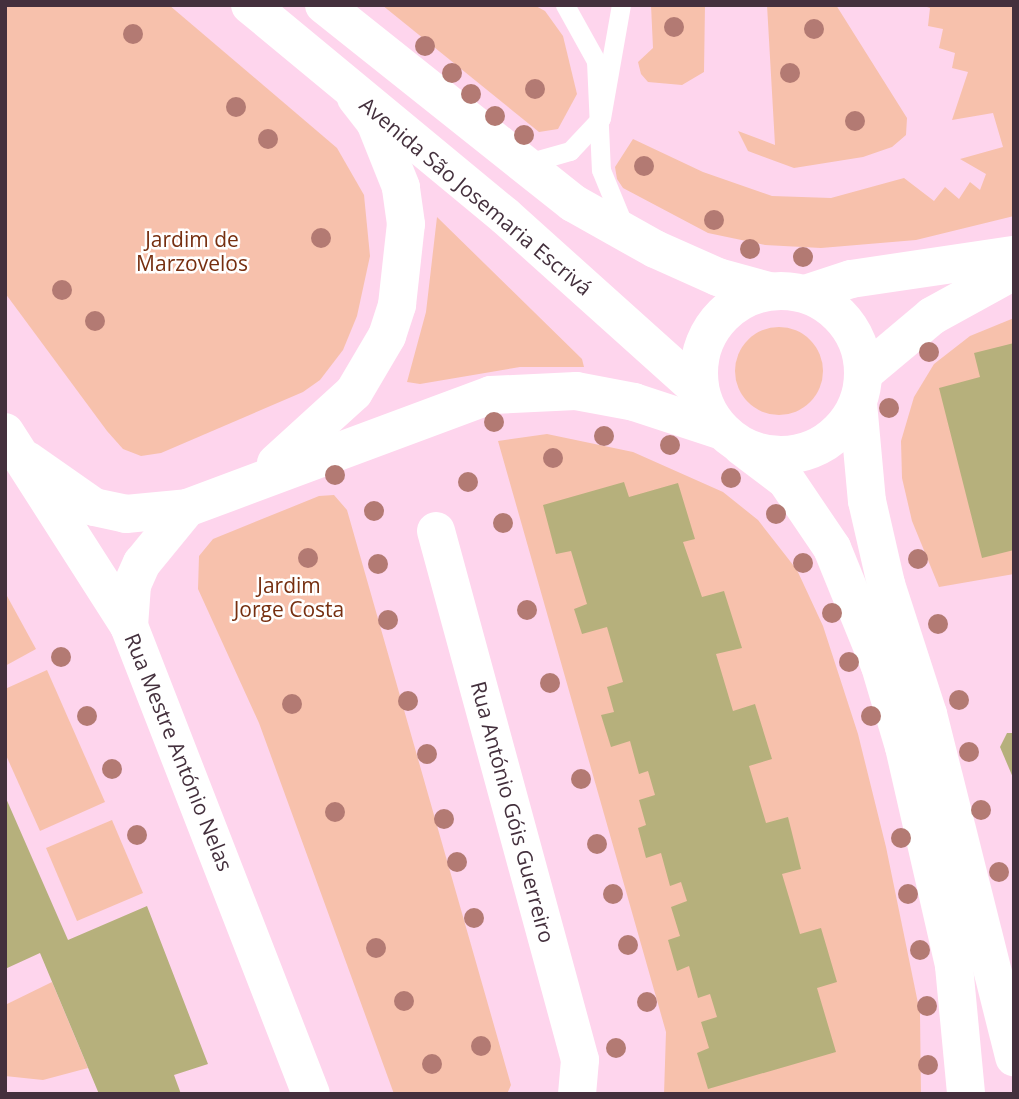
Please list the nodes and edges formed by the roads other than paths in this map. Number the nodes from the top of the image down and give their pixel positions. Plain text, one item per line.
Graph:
1 (250, 5) edge
2 (324, 5) edge
3 (565, 5) edge
4 (621, 5) edge
5 (351, 91) junction
6 (601, 118) junction
7 (520, 165) junction
8 (628, 234) junction
9 (1014, 255) edge
10 (1014, 271) edge
11 (787, 293) junction
12 (860, 388) junction
13 (699, 390) junction
14 (731, 438) junction
15 (16, 446) edge
16 (247, 486) junction
17 (187, 508) junction
18 (126, 514) junction
19 (436, 531) dead end
20 (103, 583) junction
21 (129, 626) junction
22 (1014, 1057) edge
23 (312, 1094) edge
24 (577, 1094) edge
25 (967, 1094) edge

1 - 5 street, Avenida São Josemaria Escrivá
2 - 7 street
3 - 6 lane
4 - 6 lane
5 - 13 street, Avenida São Josemaria Escrivá
5 - 16 street
6 - 7 lane
6 - 8 lane
7 - 8 street
8 - 11 street
9 - 11 street
10 - 12 street
11 - 12 street
11 - 13 street
12 - 14 street
12 - 22 street
13 - 14 street
14 - 16 street
14 - 25 street
15 - 18 street
15 - 20 street, Rua Mestre António Nelas
16 - 17 street
17 - 18 street
17 - 21 street
18 - 20 street
19 - 24 street, Rua António Góis Guerreiro
20 - 21 street, Rua Mestre António Nelas
21 - 23 street, Rua Mestre António Nelas

